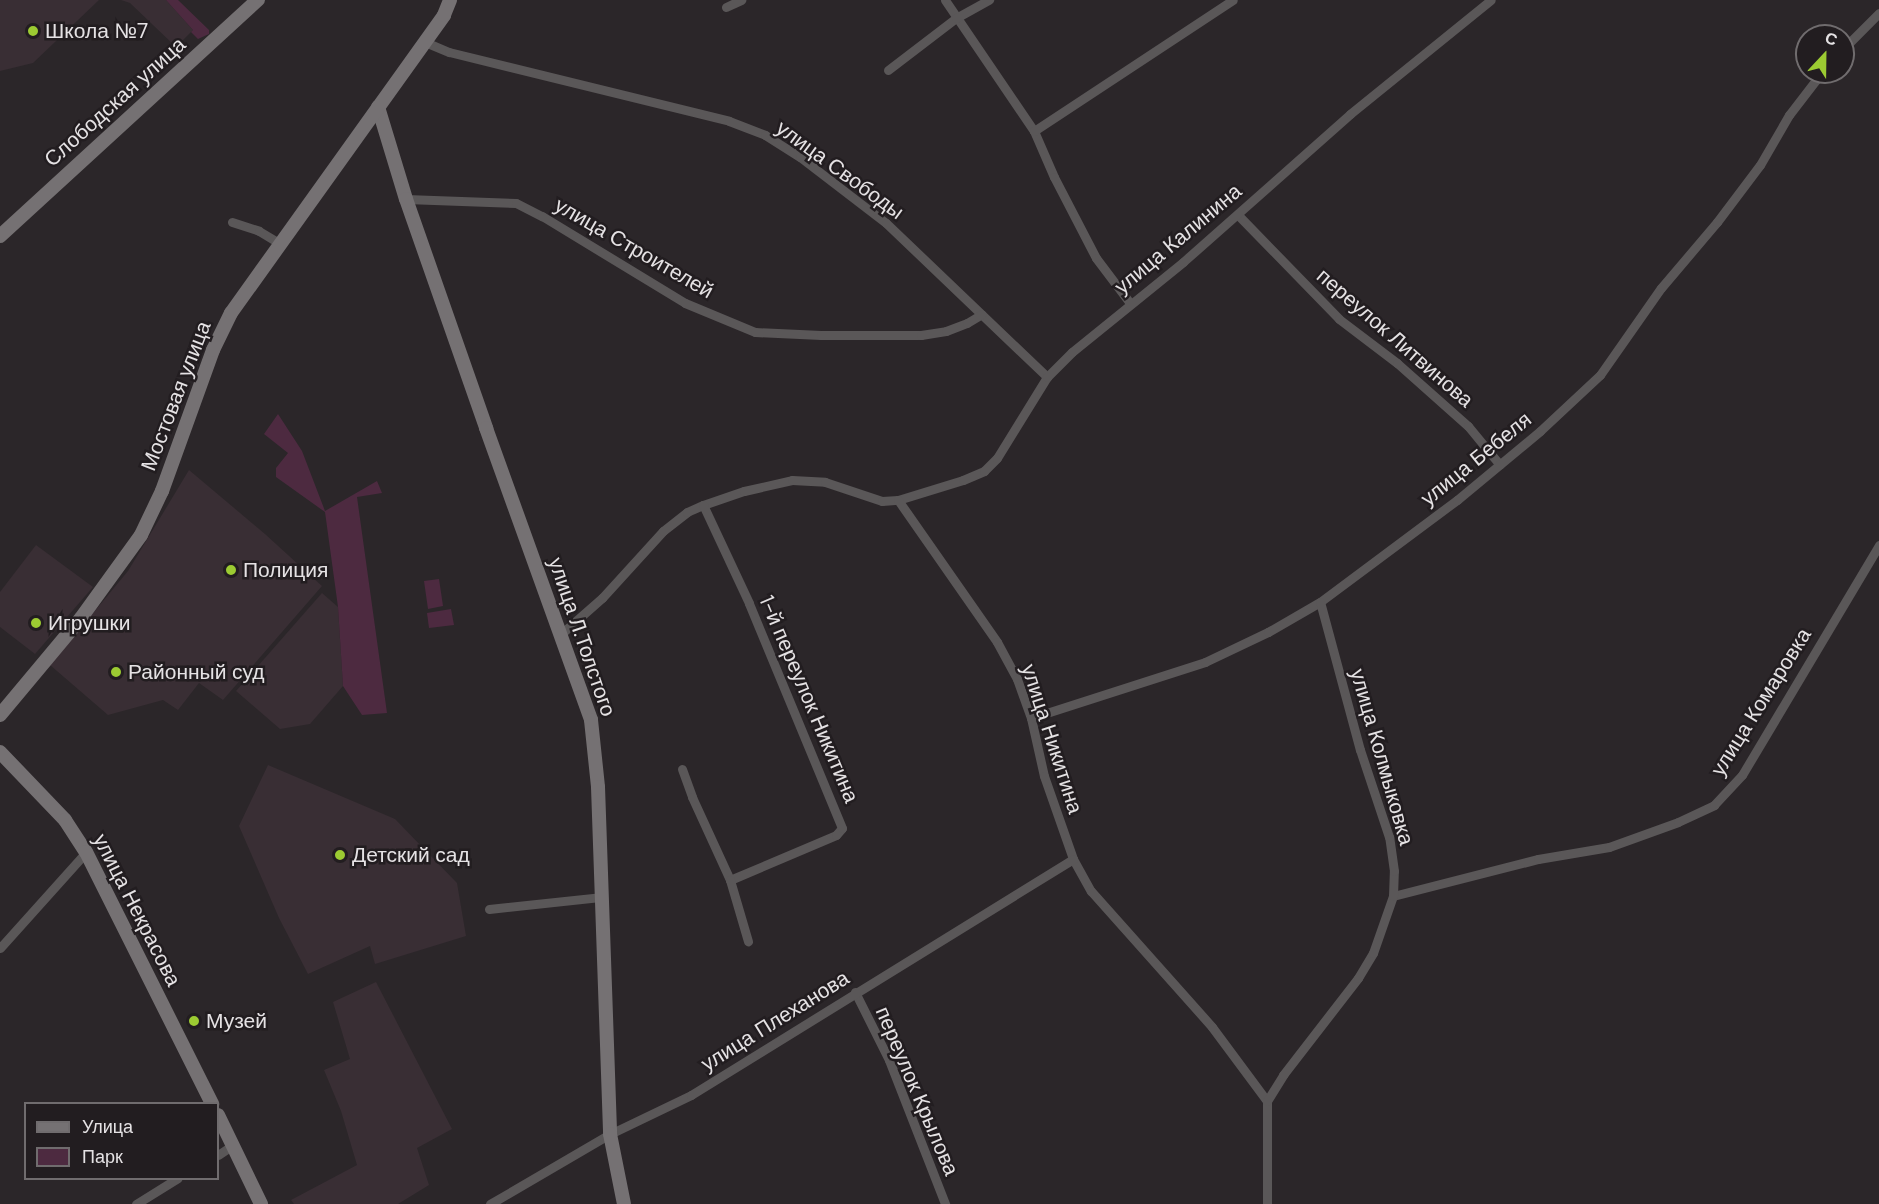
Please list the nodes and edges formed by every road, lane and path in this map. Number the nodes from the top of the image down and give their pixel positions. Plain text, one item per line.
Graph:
1 (258, 0) edge
2 (450, 0) edge
3 (741, 0) edge
4 (945, 0) edge
5 (989, 0) edge
6 (1233, 0) edge
7 (1491, 0) edge
8 (726, 7) dead end
9 (1879, 13) edge
10 (956, 18) junction
11 (1855, 37) edge
12 (424, 42) junction
13 (888, 70) dead end
14 (1813, 84) edge
15 (378, 107) junction
16 (1034, 131) junction
17 (406, 199) junction
18 (1238, 215) junction
19 (232, 222) dead end
20 (0, 236) edge
21 (281, 244) junction
22 (1130, 303) junction
23 (982, 314) junction
24 (1047, 377) junction
25 (1500, 465) junction
26 (898, 500) junction
27 (703, 505) junction
28 (1879, 545) edge
29 (1320, 602) junction
30 (561, 634) junction
31 (0, 715) edge
32 (1031, 718) junction
33 (0, 752) edge
34 (682, 769) dead end
35 (86, 852) junction
36 (1073, 859) junction
37 (730, 880) junction
38 (1394, 896) junction
39 (602, 897) junction
40 (489, 909) dead end
41 (748, 941) dead end
42 (0, 948) edge
43 (855, 992) junction
44 (1267, 1101) junction
45 (211, 1102) edge
46 (219, 1117) edge
47 (610, 1134) junction
48 (233, 1145) junction
49 (219, 1154) edge
50 (176, 1180) edge
51 (136, 1204) edge
52 (261, 1204) edge
53 (490, 1204) edge
54 (624, 1204) edge
55 (945, 1204) edge
56 (1267, 1204) edge

1 - 20 street, Слободская улица
2 - 12 street, Мостовая улица
3 - 8 street
4 - 10 street
5 - 10 street
6 - 16 street
7 - 18 street, улица Калинина
9 - 11 street
10 - 13 street
10 - 16 street
12 - 15 street, Мостовая улица
12 - 23 street, улица Свободы
14 - 25 street, улица Бебеля
15 - 17 street, улица Л.Толстого
15 - 21 street, Мостовая улица
16 - 22 street
17 - 23 street, улица Строителей
17 - 30 street, улица Л.Толстого
18 - 22 street, улица Калинина
18 - 25 street, переулок Литвинова
19 - 21 street
21 - 31 street, Мостовая улица
22 - 24 street, улица Калинина
23 - 24 street, улица Свободы
24 - 26 street, улица Калинина
25 - 29 street, улица Бебеля
26 - 27 street
26 - 32 street, улица Никитина
27 - 30 street
27 - 37 street, 1-й переулок Никитина
28 - 38 street, улица Комаровка
29 - 32 street, улица Бебеля
29 - 38 street, улица Колмыковка
30 - 39 street, улица Л.Толстого
32 - 36 street, улица Никитина
33 - 35 street, улица Некрасова
34 - 37 street
35 - 42 street
35 - 45 street, улица Некрасова
36 - 43 street, улица Плеханова
36 - 44 street, улица Никитина
37 - 41 street
38 - 44 street, улица Колмыковка
39 - 40 street
39 - 47 street, улица Л.Толстого
43 - 47 street, улица Плеханова
43 - 55 street, переулок Крылова
44 - 56 street
46 - 48 street
47 - 53 street, улица Плеханова
47 - 54 street, улица Л.Толстого
48 - 49 street
48 - 52 street
50 - 51 street

